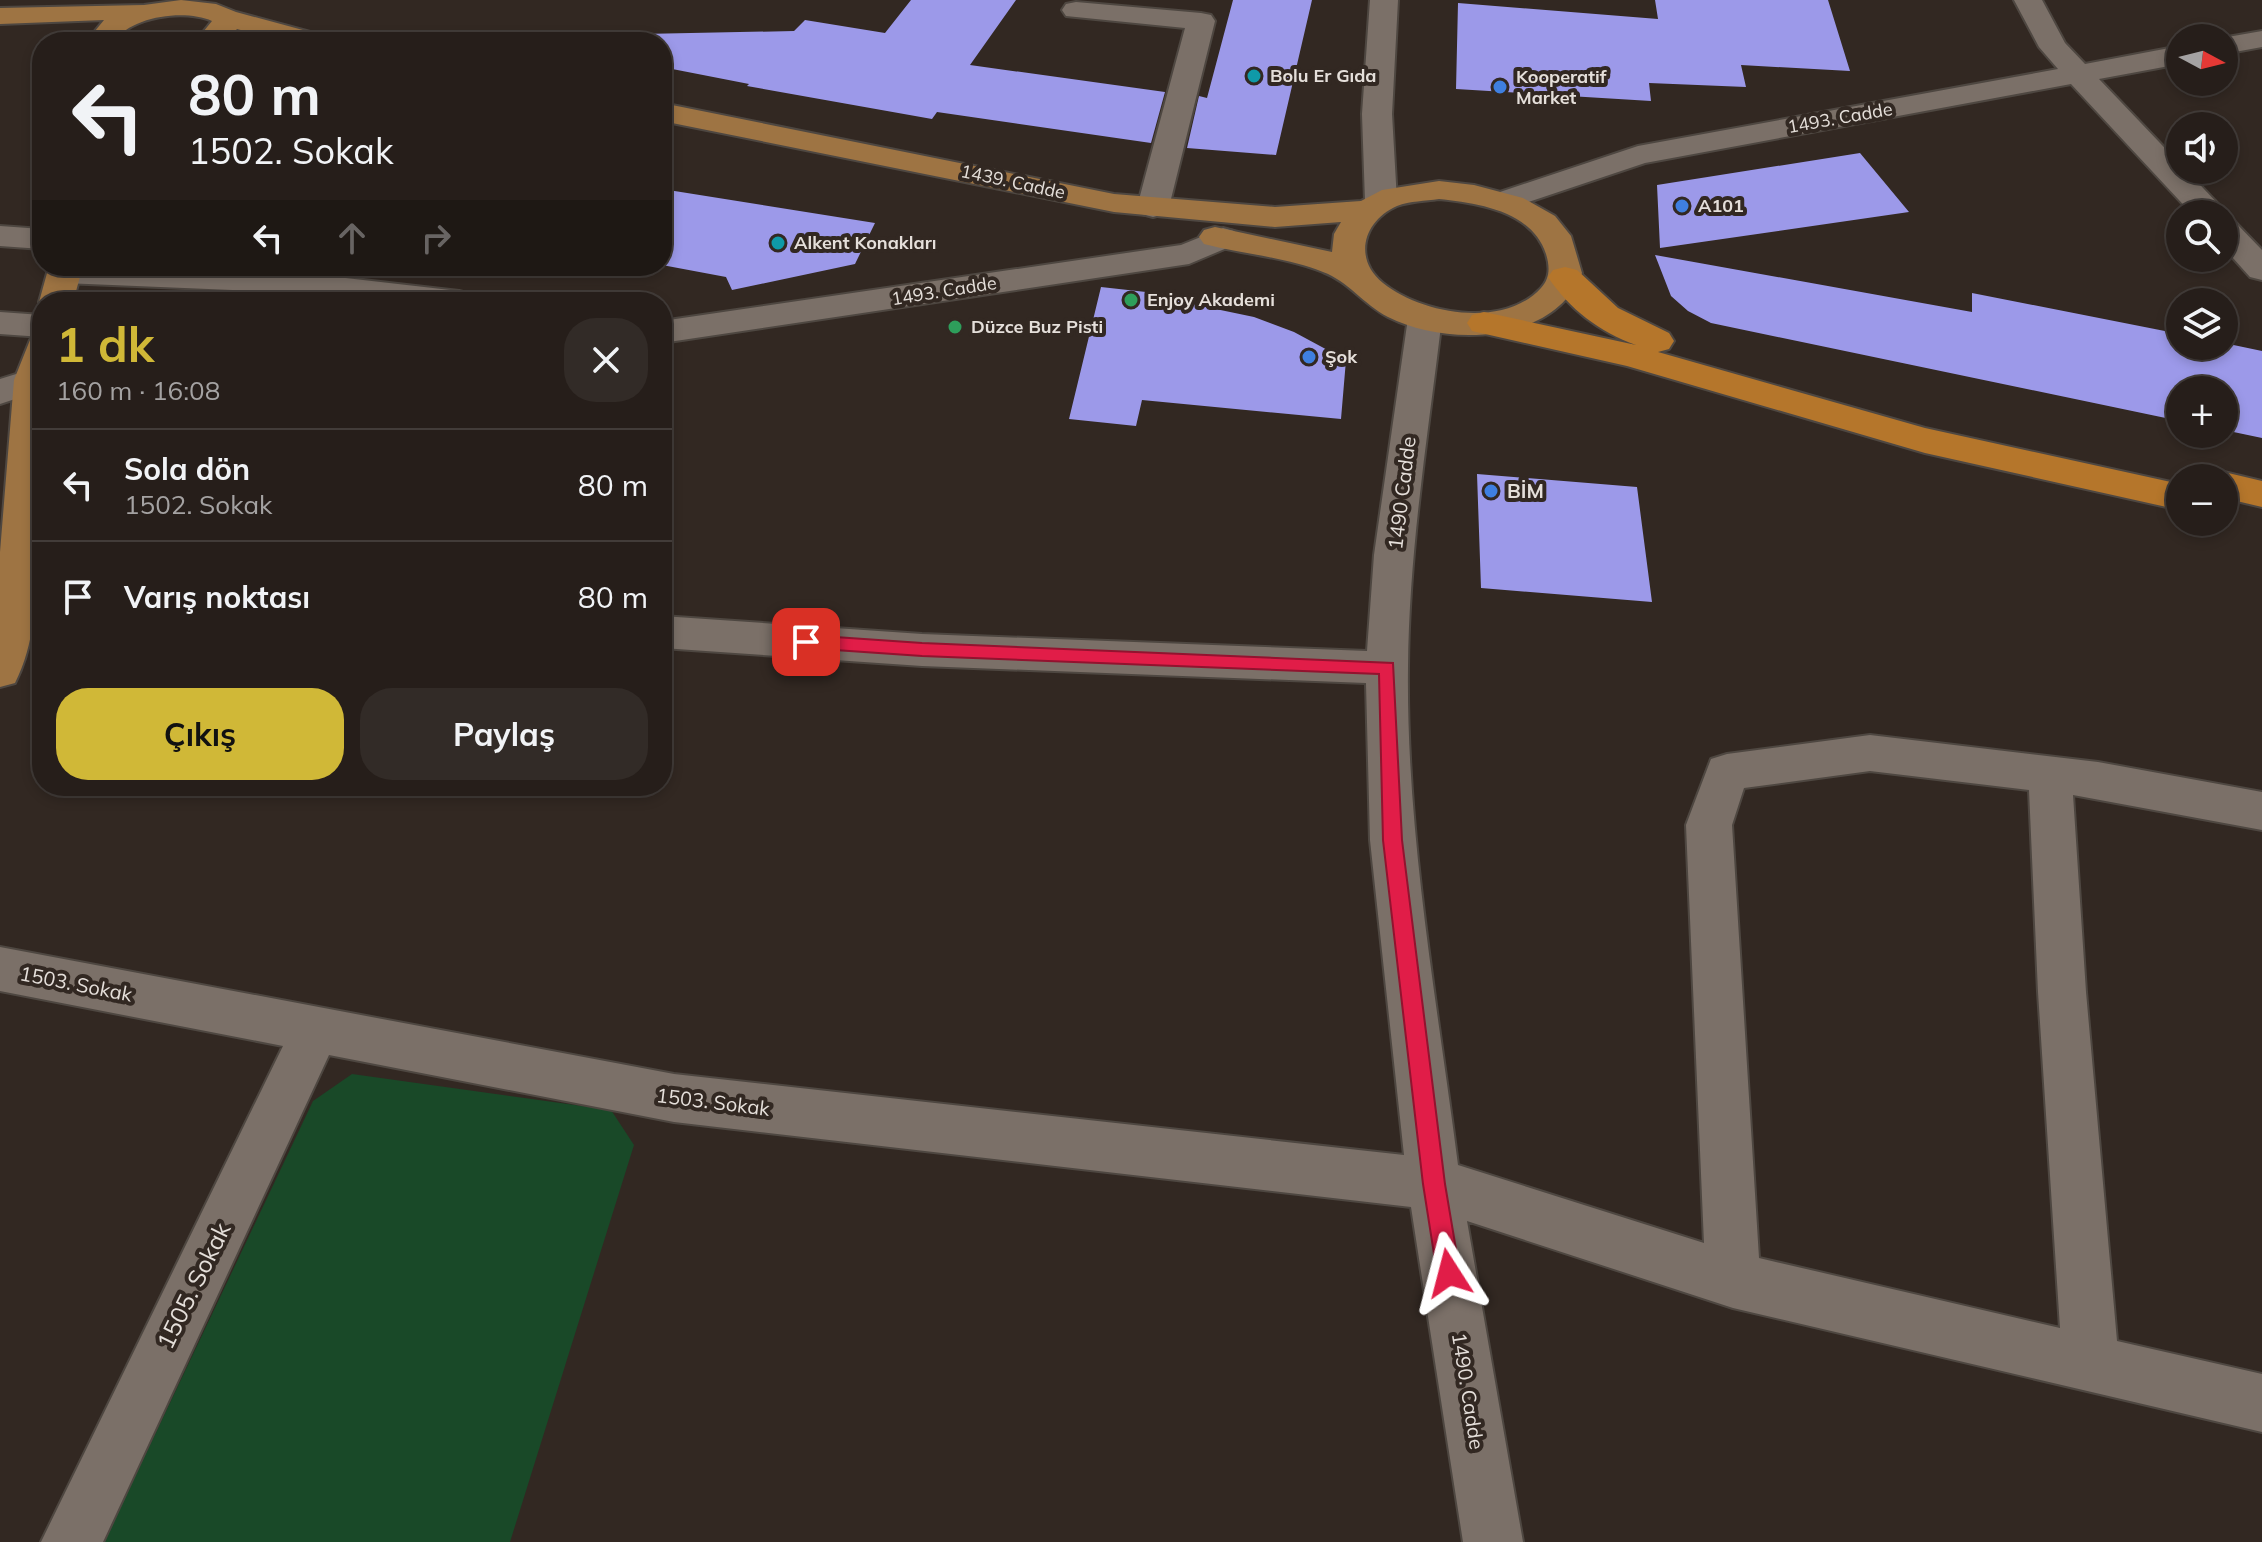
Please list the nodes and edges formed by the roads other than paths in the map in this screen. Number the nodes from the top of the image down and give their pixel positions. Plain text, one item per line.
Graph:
1 (1384, 0) edge
2 (2028, 0) edge
3 (148, 6) edge
4 (218, 8) edge
5 (1076, 10) dead end
6 (0, 16) edge
7 (0, 28) edge
8 (107, 32) edge
9 (220, 32) edge
10 (286, 32) edge
11 (32, 34) edge
12 (2262, 39) edge
13 (2238, 43) edge
14 (2166, 58) edge
15 (2080, 74) junction
16 (672, 114) edge
17 (672, 139) edge
18 (2197, 200) edge
19 (1505, 201) junction
20 (1386, 202) junction
21 (1153, 207) junction
22 (0, 236) edge
23 (32, 238) edge
24 (1223, 238) junction
25 (2238, 244) edge
26 (2262, 270) edge
27 (1352, 271) junction
28 (1565, 277) junction
29 (62, 280) edge
30 (376, 292) edge
31 (1425, 318) junction
32 (0, 323) edge
33 (1484, 323) junction
34 (32, 325) edge
35 (672, 331) edge
36 (29, 375) edge
37 (2166, 471) edge
38 (2238, 488) edge
39 (2166, 494) edge
40 (2262, 494) edge
41 (2238, 510) edge
42 (2262, 515) edge
43 (29, 614) edge
44 (672, 633) edge
45 (1387, 668) junction
46 (0, 671) edge
47 (2050, 775) junction
48 (2262, 811) edge
49 (0, 969) edge
50 (316, 1030) junction
51 (1434, 1184) junction
52 (1733, 1280) junction
53 (2091, 1363) junction
54 (2262, 1403) edge
55 (71, 1542) edge
56 (1493, 1542) edge

1 - 20 street
2 - 15 street
3 - 4 main road
3 - 6 main road
3 - 8 main road
4 - 9 main road
4 - 10 main road
5 - 21 street
7 - 11 main road
12 - 13 street
14 - 15 street, 1493. Cadde
15 - 18 street
15 - 19 street, 1493. Cadde
16 - 21 main road, 1439. Cadde
17 - 24 main road, 1439. Cadde
19 - 20 main road
19 - 28 main road
20 - 21 main road, 1439. Cadde
20 - 27 main road
22 - 23 street
24 - 27 main road, 1439. Cadde
24 - 35 street, 1493. Cadde
25 - 26 street
27 - 31 main road
28 - 33 main road
28 - 37 highway
29 - 30 street
31 - 33 main road
31 - 45 street, 1490 Cadde
32 - 34 street
33 - 39 highway
36 - 43 main road
38 - 40 highway
41 - 42 highway
43 - 46 main road
44 - 45 street
45 - 51 street, 1490. Cadde
47 - 48 street
47 - 52 street
47 - 53 street
49 - 50 street, 1503. Sokak
50 - 51 street, 1503. Sokak
50 - 55 street, 1505. Sokak
51 - 52 street, 1503. Sokak
51 - 56 street, 1490. Cadde
52 - 53 street, 1503. Sokak
53 - 54 street, 1503. Sokak

